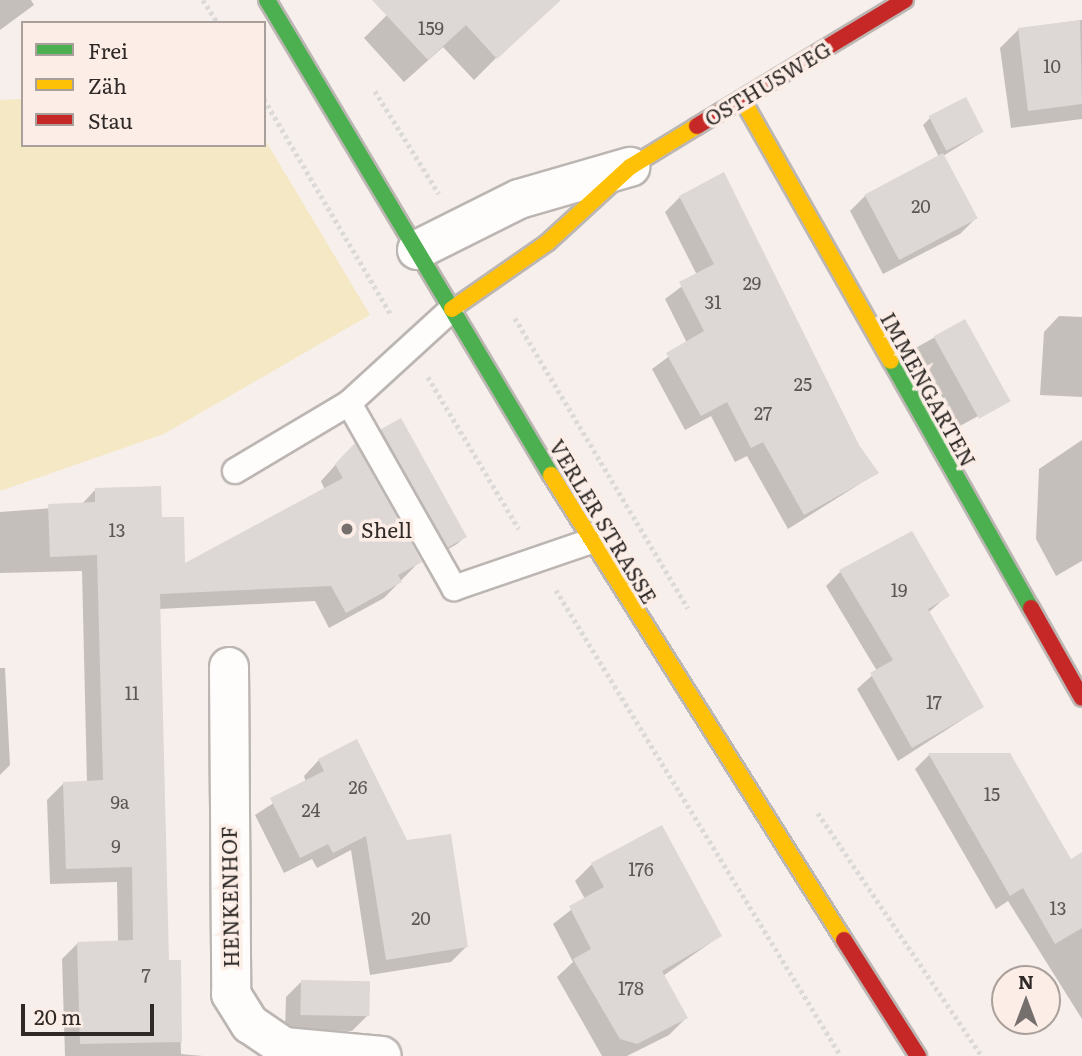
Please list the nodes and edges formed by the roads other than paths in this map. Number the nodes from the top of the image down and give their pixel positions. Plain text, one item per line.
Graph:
1 (267, 0) edge
2 (905, 0) edge
3 (742, 99) junction
4 (630, 167) junction
5 (417, 250) junction
6 (452, 309) junction
7 (349, 403) junction
8 (235, 471) dead end
9 (591, 541) junction
10 (229, 667) dead end
11 (1082, 698) edge
12 (382, 1056) edge
13 (918, 1056) edge

1 - 5 street, VERLER STRASSE
2 - 3 street, OSTHUSWEG
3 - 4 street, OSTHUSWEG
3 - 11 street, IMMENGARTEN
4 - 5 street, OSTHUSWEG
4 - 6 street, OSTHUSWEG
5 - 6 street, VERLER STRASSE
6 - 7 lane
6 - 9 street, VERLER STRASSE
7 - 8 lane
7 - 9 lane
9 - 13 street, VERLER STRASSE
10 - 12 street, HENKENHOF

